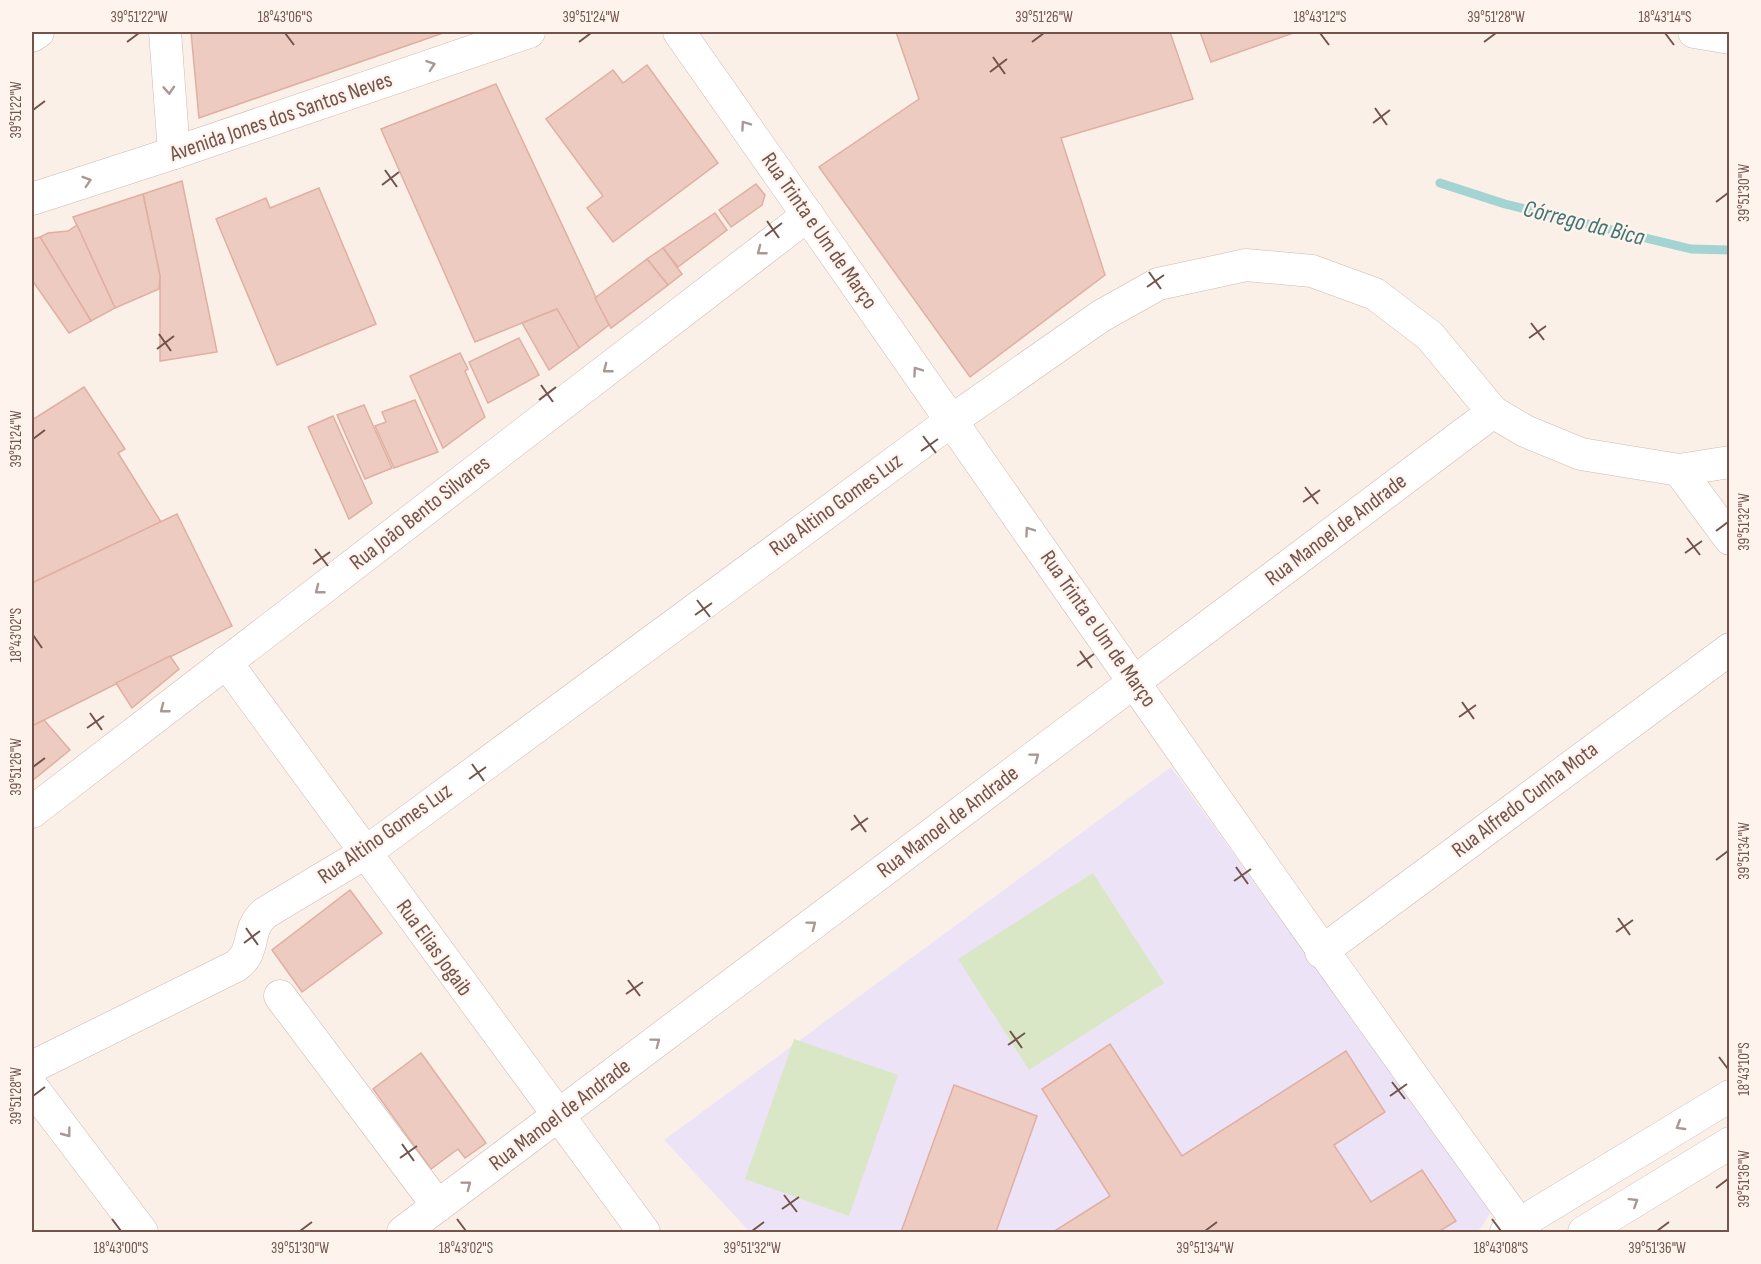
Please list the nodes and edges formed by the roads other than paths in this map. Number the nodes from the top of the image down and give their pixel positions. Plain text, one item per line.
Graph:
1 (38, 32) edge
2 (165, 32) edge
3 (529, 32) edge
4 (679, 32) edge
5 (1694, 32) edge
6 (32, 36) edge
7 (1730, 38) edge
8 (174, 153) junction
9 (32, 199) edge
10 (808, 215) junction
11 (1492, 412) junction
12 (951, 421) junction
13 (1730, 462) edge
14 (1679, 470) junction
15 (1730, 539) edge
16 (1730, 649) edge
17 (226, 662) junction
18 (1135, 681) junction
19 (32, 812) edge
20 (365, 853) junction
21 (1321, 952) junction
22 (280, 996) dead end
23 (32, 1067) edge
24 (1730, 1096) edge
25 (36, 1102) edge
26 (557, 1116) junction
27 (1730, 1143) edge
28 (438, 1206) junction
29 (1516, 1230) edge
30 (142, 1233) edge
31 (403, 1233) edge
32 (644, 1233) edge
33 (1584, 1233) edge

1 - 6 street
2 -> 8 street
8 -> 3 street, Avenida Jones dos Santos Neves
10 -> 4 street, Rua Trinta e Um de Março
5 - 7 street
9 -> 8 street, Avenida Jones dos Santos Neves
12 -> 10 street, Rua Trinta e Um de Março
10 -> 17 street, Rua João Bento Silvares
11 - 12 street, Rua Altino Gomes Luz
11 - 14 street, Rua Altino Gomes Luz
11 - 18 street, Rua Manoel de Andrade
18 -> 12 street, Rua Trinta e Um de Março
12 - 20 street, Rua Altino Gomes Luz
13 - 14 street, Rua Altino Gomes Luz
14 - 15 street
16 - 21 street, Rua Alfredo Cunha Mota
17 -> 19 street, Rua João Bento Silvares
17 - 20 street, Rua Elias Jogaib
18 - 21 street, Rua Trinta e Um de Março
26 -> 18 street, Rua Manoel de Andrade
20 - 23 street, Rua Altino Gomes Luz
20 - 26 street, Rua Elias Jogaib
21 - 29 street, Rua Trinta e Um de Março
22 - 28 street
24 -> 29 street
25 -> 30 street
28 -> 26 street, Rua Manoel de Andrade
26 - 32 street, Rua Elias Jogaib
33 -> 27 street
28 - 31 street, Rua Manoel de Andrade

